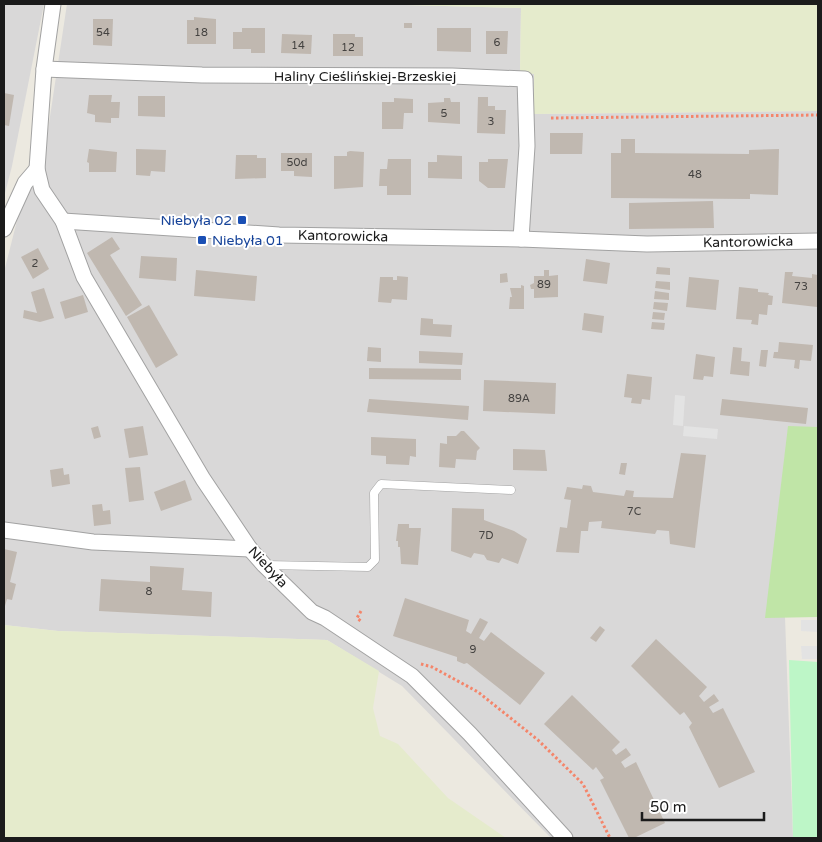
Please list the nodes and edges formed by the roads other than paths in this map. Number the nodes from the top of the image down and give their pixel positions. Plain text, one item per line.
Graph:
1 (53, 4) edge
2 (44, 69) junction
3 (38, 168) junction
4 (62, 221) junction
5 (4, 229) edge
6 (521, 239) junction
7 (818, 241) edge
8 (512, 490) dead end
9 (4, 530) edge
10 (250, 548) junction
11 (264, 565) junction
12 (565, 838) edge

1 - 2 street
2 - 3 street
2 - 6 street, Haliny Cieślińskiej-Brzeskiej
3 - 4 street
3 - 5 street
4 - 6 street, Kantorowicka
4 - 10 street, Niebyła
6 - 7 street, Kantorowicka
8 - 11 lane
9 - 10 street
10 - 11 street, Niebyła
11 - 12 street, Niebyła

